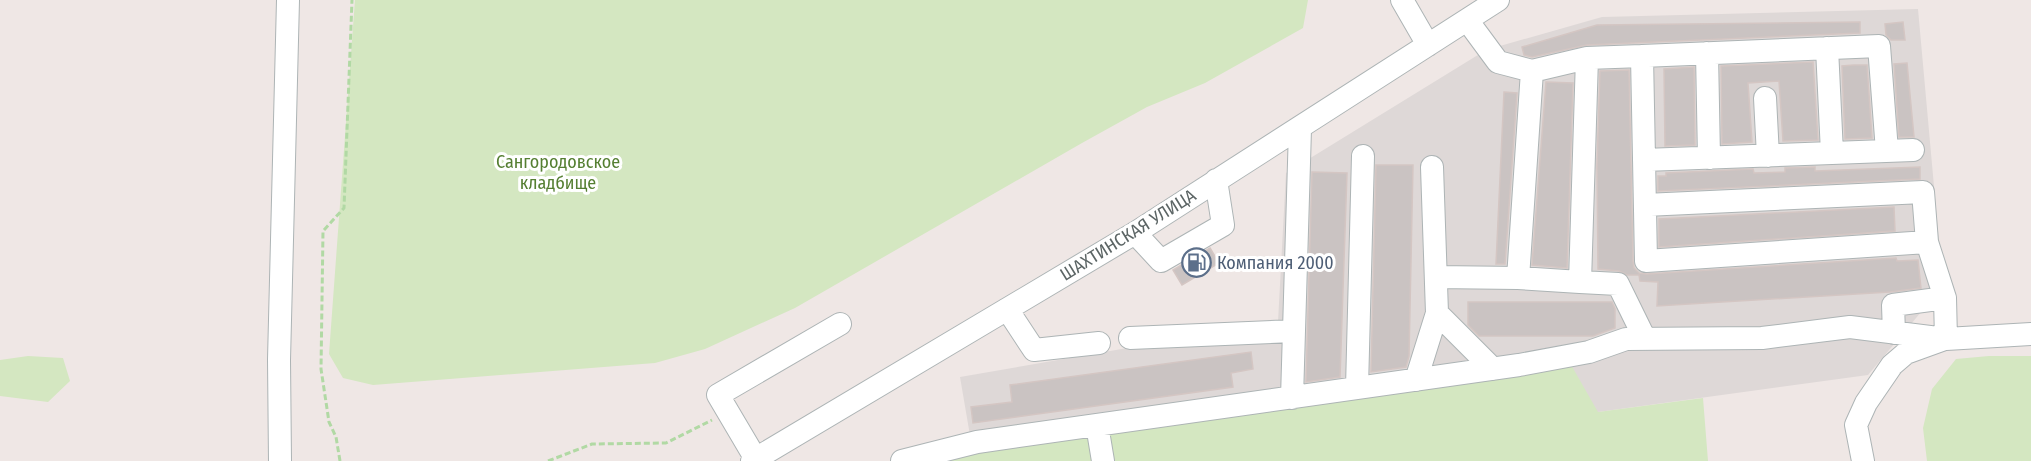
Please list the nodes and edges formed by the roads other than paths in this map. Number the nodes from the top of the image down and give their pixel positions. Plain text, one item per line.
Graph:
1 (288, 0) edge
2 (1402, 0) edge
3 (1498, 0) edge
4 (1467, 20) junction
5 (1428, 45) junction
6 (1827, 48) junction
7 (1707, 54) junction
8 (1642, 56) junction
9 (1587, 58) junction
10 (1532, 71) junction
11 (1766, 98) dead end
12 (1300, 129) junction
13 (1913, 150) dead end
14 (1887, 151) junction
15 (1832, 153) junction
16 (1364, 156) dead end
17 (1768, 156) junction
18 (1709, 158) junction
19 (1644, 160) junction
20 (1432, 167) dead end
21 (1216, 180) junction
22 (1645, 205) junction
23 (1135, 233) junction
24 (1928, 242) junction
25 (1436, 277) junction
26 (1518, 278) junction
27 (1580, 282) junction
28 (1945, 298) junction
29 (1007, 309) junction
30 (1437, 313) junction
31 (840, 324) dead end
32 (1293, 331) junction
33 (1894, 333) junction
34 (2031, 334) edge
35 (1131, 338) dead end
36 (1645, 339) junction
37 (1946, 339) junction
38 (1099, 343) dead end
39 (1492, 369) junction
40 (1416, 380) junction
41 (1357, 388) junction
42 (1292, 398) junction
43 (1097, 425) junction
44 (755, 460) edge
45 (279, 461) edge
46 (902, 461) edge
47 (1103, 461) edge
48 (1863, 461) edge

1 - 45 street
2 - 5 street
3 - 4 street, ШАХТИНСКАЯ УЛИЦА
4 - 5 street, ШАХТИНСКАЯ УЛИЦА
4 - 10 street
5 - 12 street, ШАХТИНСКАЯ УЛИЦА
6 - 7 street
6 - 14 street
6 - 15 street
7 - 8 street
7 - 18 street
8 - 9 street
8 - 19 street
9 - 10 street
9 - 27 street
10 - 26 street
11 - 17 street
12 - 21 street, ШАХТИНСКАЯ УЛИЦА
12 - 32 street
13 - 14 street
14 - 15 street
15 - 17 street
16 - 41 street
17 - 18 street
18 - 19 street
19 - 22 street
20 - 25 street
21 - 23 street, ШАХТИНСКАЯ УЛИЦА
21 - 23 street
22 - 24 street
22 - 24 street
23 - 29 street, ШАХТИНСКАЯ УЛИЦА
24 - 28 street
25 - 26 street
25 - 30 street
26 - 27 street
27 - 36 street
28 - 33 street
28 - 37 street
29 - 38 street
29 - 44 street, ШАХТИНСКАЯ УЛИЦА
30 - 39 street
30 - 40 street
31 - 44 street
32 - 35 street
32 - 42 street
33 - 36 street
33 - 37 street
34 - 37 street
36 - 39 street
37 - 48 street
39 - 40 street
40 - 41 street
41 - 42 street
42 - 43 street
43 - 46 street
43 - 47 street

